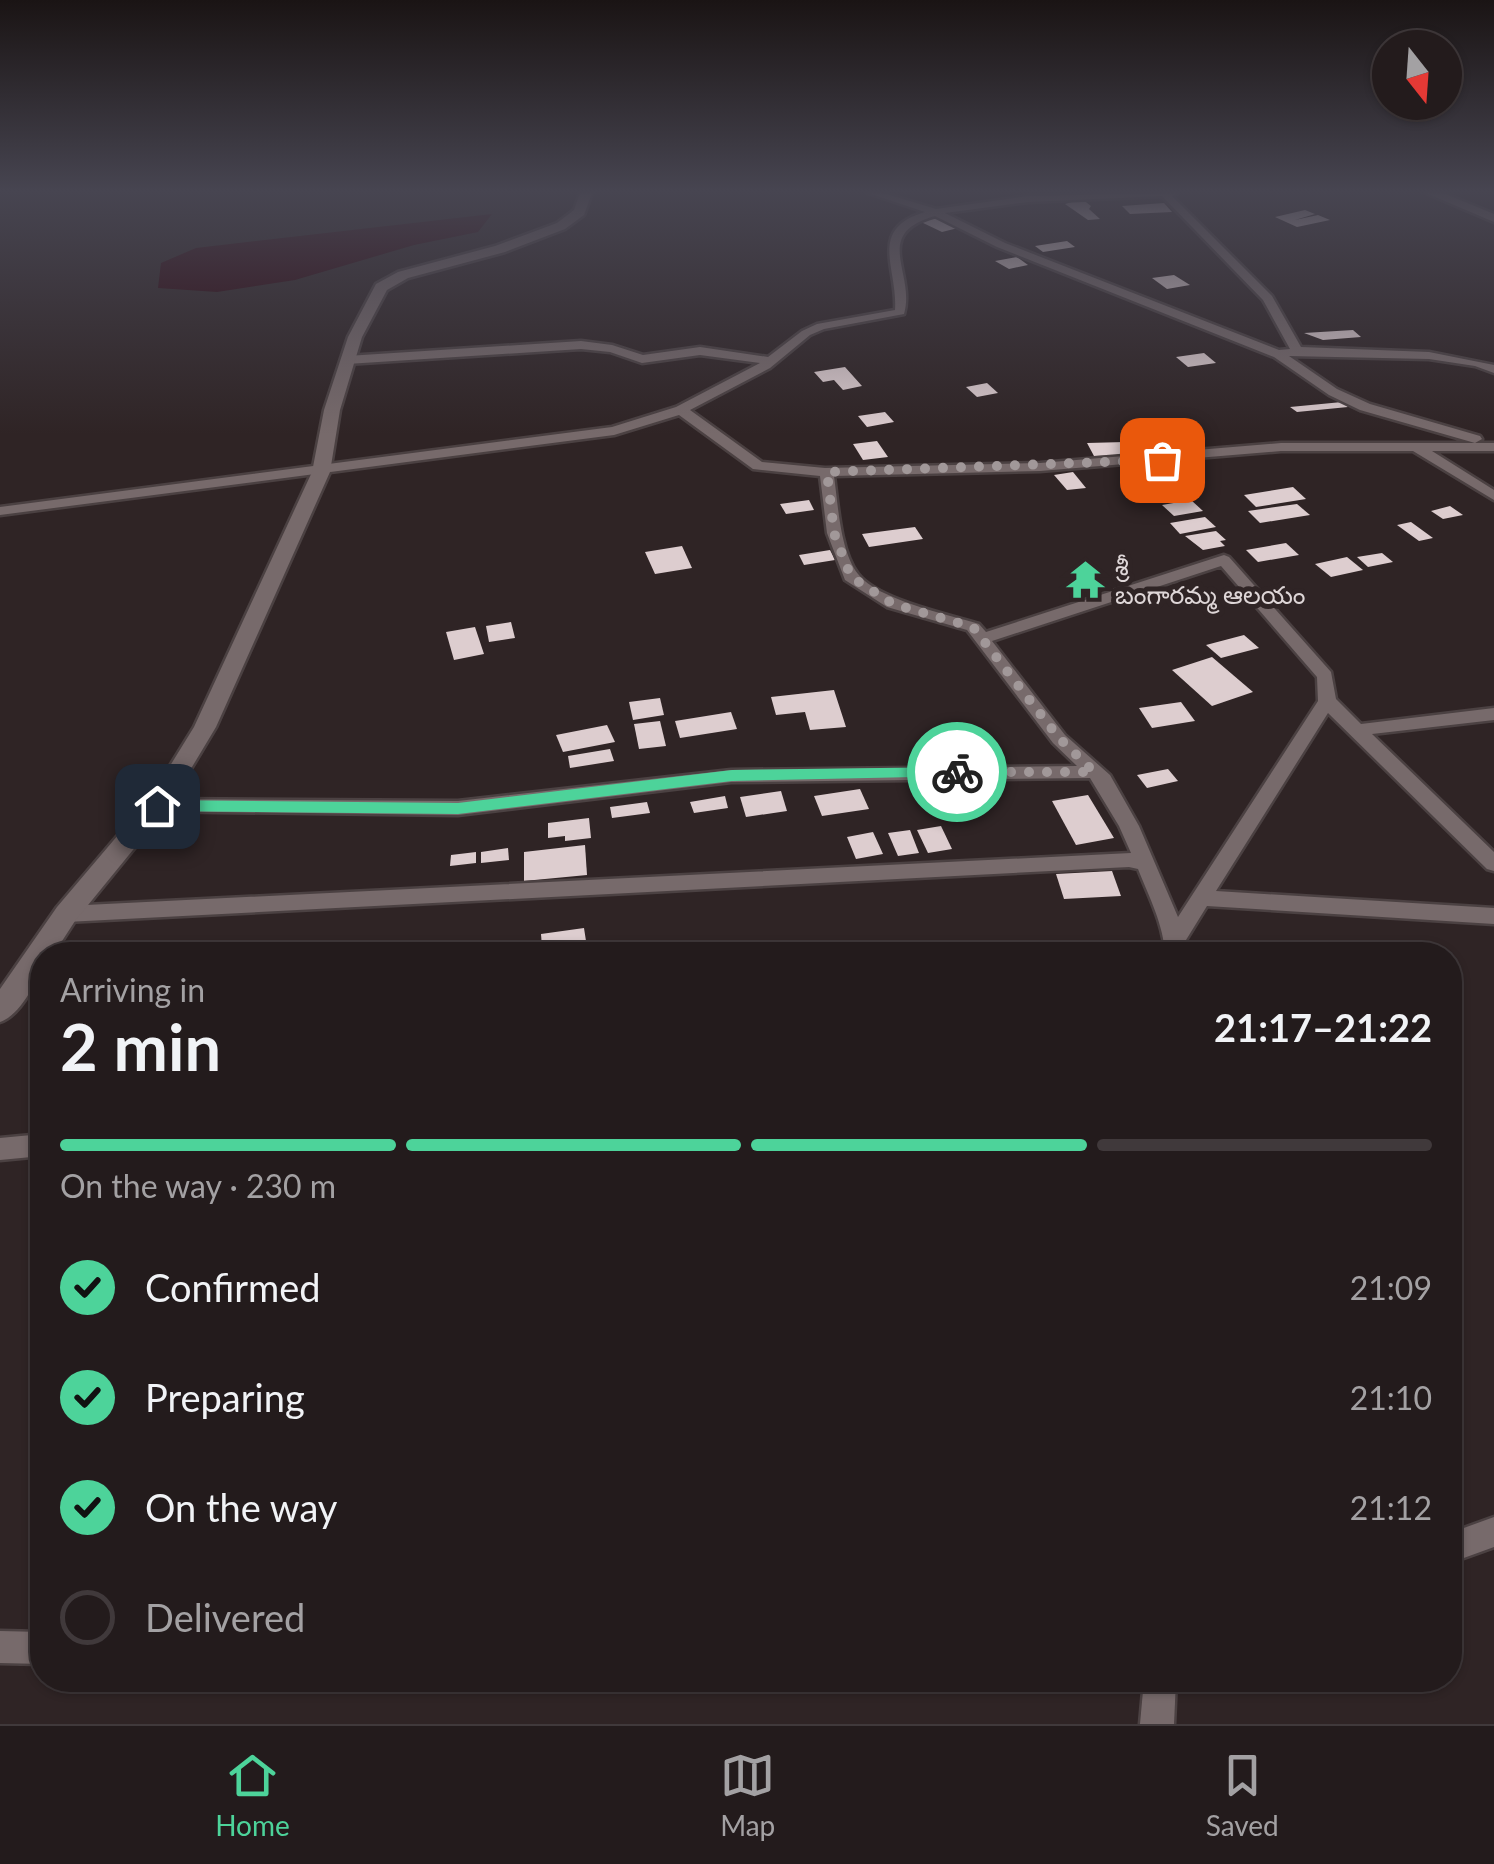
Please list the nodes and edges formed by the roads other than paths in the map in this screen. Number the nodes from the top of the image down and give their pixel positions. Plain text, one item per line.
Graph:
1 (415, 273) edge
2 (899, 273) edge
3 (1074, 273) edge
4 (1244, 273) edge
5 (1296, 351) junction
6 (1278, 354) junction
7 (348, 360) junction
8 (771, 361) junction
9 (1494, 369) edge
10 (681, 410) junction
11 (1494, 446) edge
12 (1416, 447) junction
13 (321, 472) junction
14 (827, 472) junction
15 (1494, 496) edge
16 (0, 511) edge
17 (985, 638) junction
18 (1327, 700) junction
19 (1494, 714) edge
20 (1358, 730) junction
21 (1094, 772) junction
22 (157, 806) junction
23 (1493, 862) edge
24 (1143, 863) junction
25 (1202, 898) junction
26 (66, 914) junction
27 (1494, 916) edge
28 (47, 942) edge
29 (1173, 942) edge
30 (1178, 942) edge
31 (30, 967) edge
32 (0, 1011) edge
33 (30, 1147) edge
34 (0, 1149) edge
35 (1494, 1532) edge
36 (1462, 1544) edge
37 (0, 1647) edge
38 (30, 1648) edge
39 (1159, 1692) edge
40 (1156, 1724) edge

1 - 7 street
2 - 8 street
3 - 6 street
4 - 5 street
5 - 6 street
5 - 9 street
6 - 11 street
7 - 8 street
7 - 13 street
8 - 10 street
10 - 13 street
10 - 14 street
11 - 12 street
12 - 14 street
12 - 15 street
13 - 16 street
13 - 22 street
14 - 17 street
17 - 18 street
17 - 21 street
18 - 20 street
18 - 25 street
19 - 20 street
20 - 23 street
21 - 22 street
21 - 24 street
22 - 26 street
24 - 26 street
24 - 29 street
25 - 27 street
25 - 30 street
26 - 28 street
31 - 32 street
33 - 34 street
35 - 36 street
37 - 38 street
39 - 40 street

